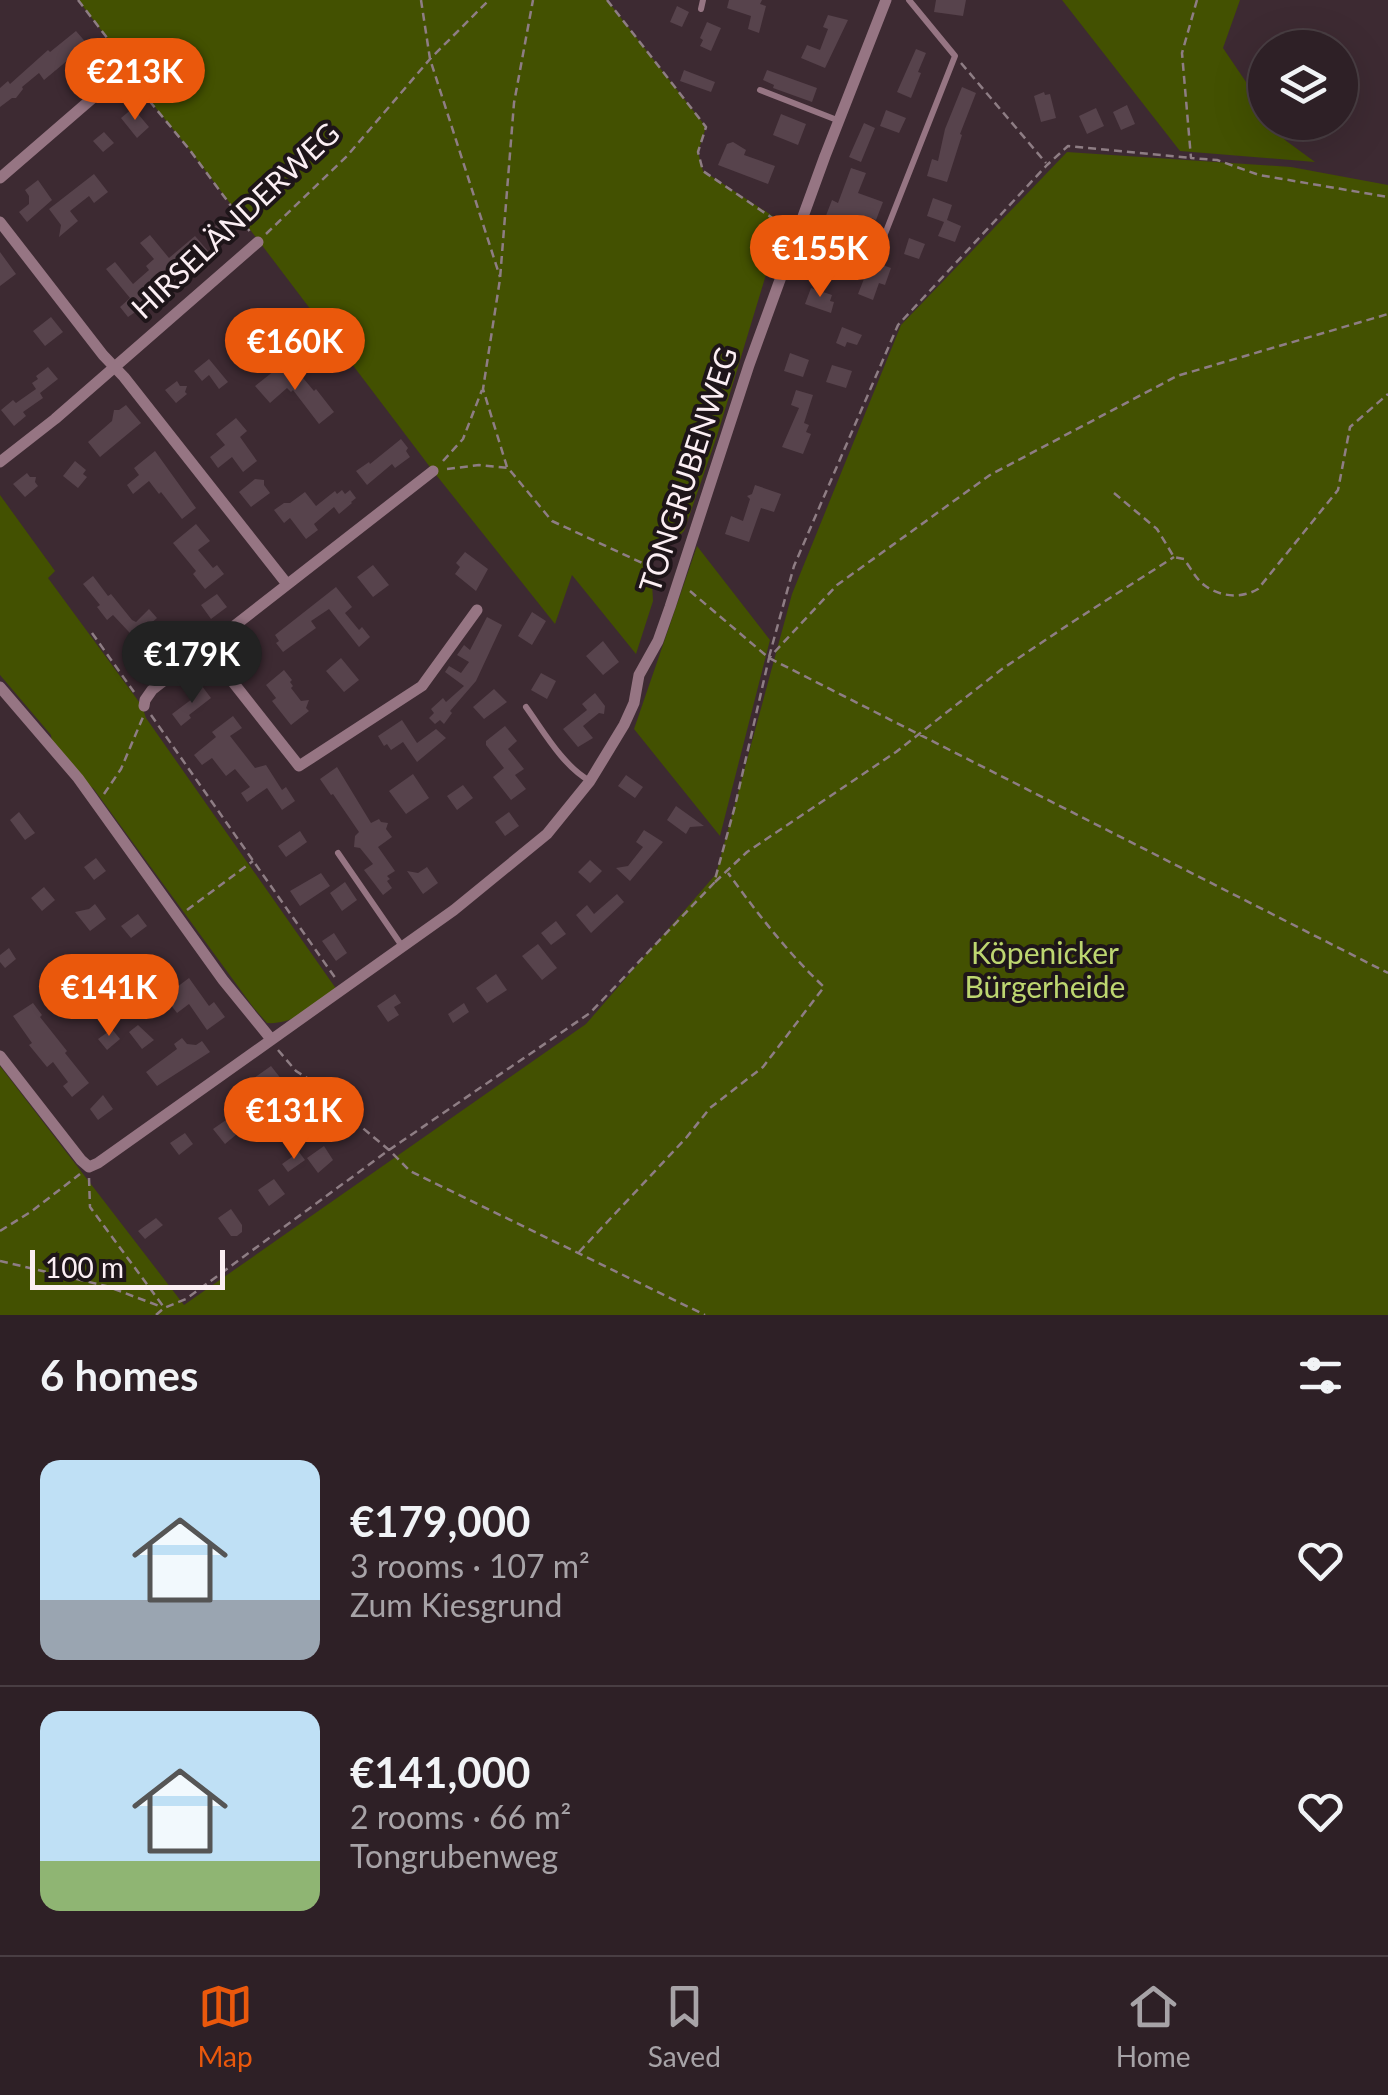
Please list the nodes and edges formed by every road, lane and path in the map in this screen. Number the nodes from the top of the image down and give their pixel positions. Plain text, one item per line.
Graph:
1 (78, 0) edge
2 (420, 0) edge
3 (489, 0) edge
4 (533, 0) edge
5 (607, 0) edge
6 (704, 0) edge
7 (886, 0) edge
8 (909, 0) edge
9 (1197, 0) edge
10 (701, 9) dead end
11 (955, 56) junction
12 (430, 59) junction
13 (125, 70) junction
14 (760, 90) dead end
15 (838, 120) junction
16 (1191, 158) junction
17 (1047, 164) junction
18 (0, 178) edge
19 (1388, 198) edge
20 (0, 222) edge
21 (796, 234) junction
22 (258, 242) junction
23 (882, 244) dead end
24 (500, 279) junction
25 (1388, 314) edge
26 (114, 367) junction
27 (482, 389) junction
28 (1388, 394) edge
29 (0, 462) edge
30 (508, 468) junction
31 (433, 471) junction
32 (1114, 493) dead end
33 (1174, 557) junction
34 (679, 581) junction
35 (287, 584) junction
36 (476, 610) dead end
37 (92, 633) dead end
38 (206, 648) junction
39 (768, 658) junction
40 (0, 687) edge
41 (144, 706) junction
42 (526, 708) dead end
43 (919, 734) junction
44 (590, 781) junction
45 (94, 801) junction
46 (338, 853) dead end
47 (253, 861) junction
48 (727, 871) junction
49 (714, 883) junction
50 (177, 916) junction
51 (402, 946) junction
52 (1388, 974) edge
53 (342, 988) junction
54 (271, 1039) junction
55 (0, 1056) edge
56 (390, 1150) junction
57 (89, 1167) junction
58 (0, 1231) edge
59 (577, 1254) junction
60 (0, 1261) edge
61 (164, 1308) junction
62 (156, 1315) edge
63 (705, 1315) edge

1 - 13 path
2 - 12 path
3 - 12 path, HIRSELÄNDERWEG
4 - 24 path
5 - 21 path
6 - 10 lane
7 - 15 street, TONGRUBENWEG
8 - 11 lane
9 - 16 path
11 - 17 path
11 - 23 lane
12 - 22 path, HIRSELÄNDERWEG
12 - 24 path
13 - 18 street
13 - 22 path
14 - 15 lane
15 - 21 street, TONGRUBENWEG
16 - 17 path
16 - 19 path
17 - 39 path
20 - 26 street
21 - 34 street, TONGRUBENWEG
22 - 26 street, HIRSELÄNDERWEG
24 - 27 path
25 - 39 path
26 - 29 street, HIRSELÄNDERWEG
26 - 35 street
27 - 30 path
27 - 31 path
28 - 33 path
30 - 31 path
30 - 34 path
31 - 35 street
32 - 33 path
33 - 43 path
34 - 39 path
34 - 44 street, TONGRUBENWEG
35 - 38 street
36 - 38 street
37 - 41 path
38 - 41 street
39 - 43 path
39 - 49 path
40 - 45 street
41 - 45 path
41 - 47 path
42 - 44 lane
43 - 48 path
43 - 52 path
44 - 51 street, TONGRUBENWEG
45 - 50 street
46 - 51 lane
47 - 50 path
47 - 53 path
48 - 49 path
48 - 59 path
49 - 56 path
50 - 54 street
51 - 53 street, TONGRUBENWEG
53 - 54 street, TONGRUBENWEG
54 - 56 path
54 - 57 street, TONGRUBENWEG
55 - 57 street
56 - 59 path
56 - 61 path
57 - 58 path
57 - 61 path
59 - 63 path
60 - 61 path
61 - 62 path

